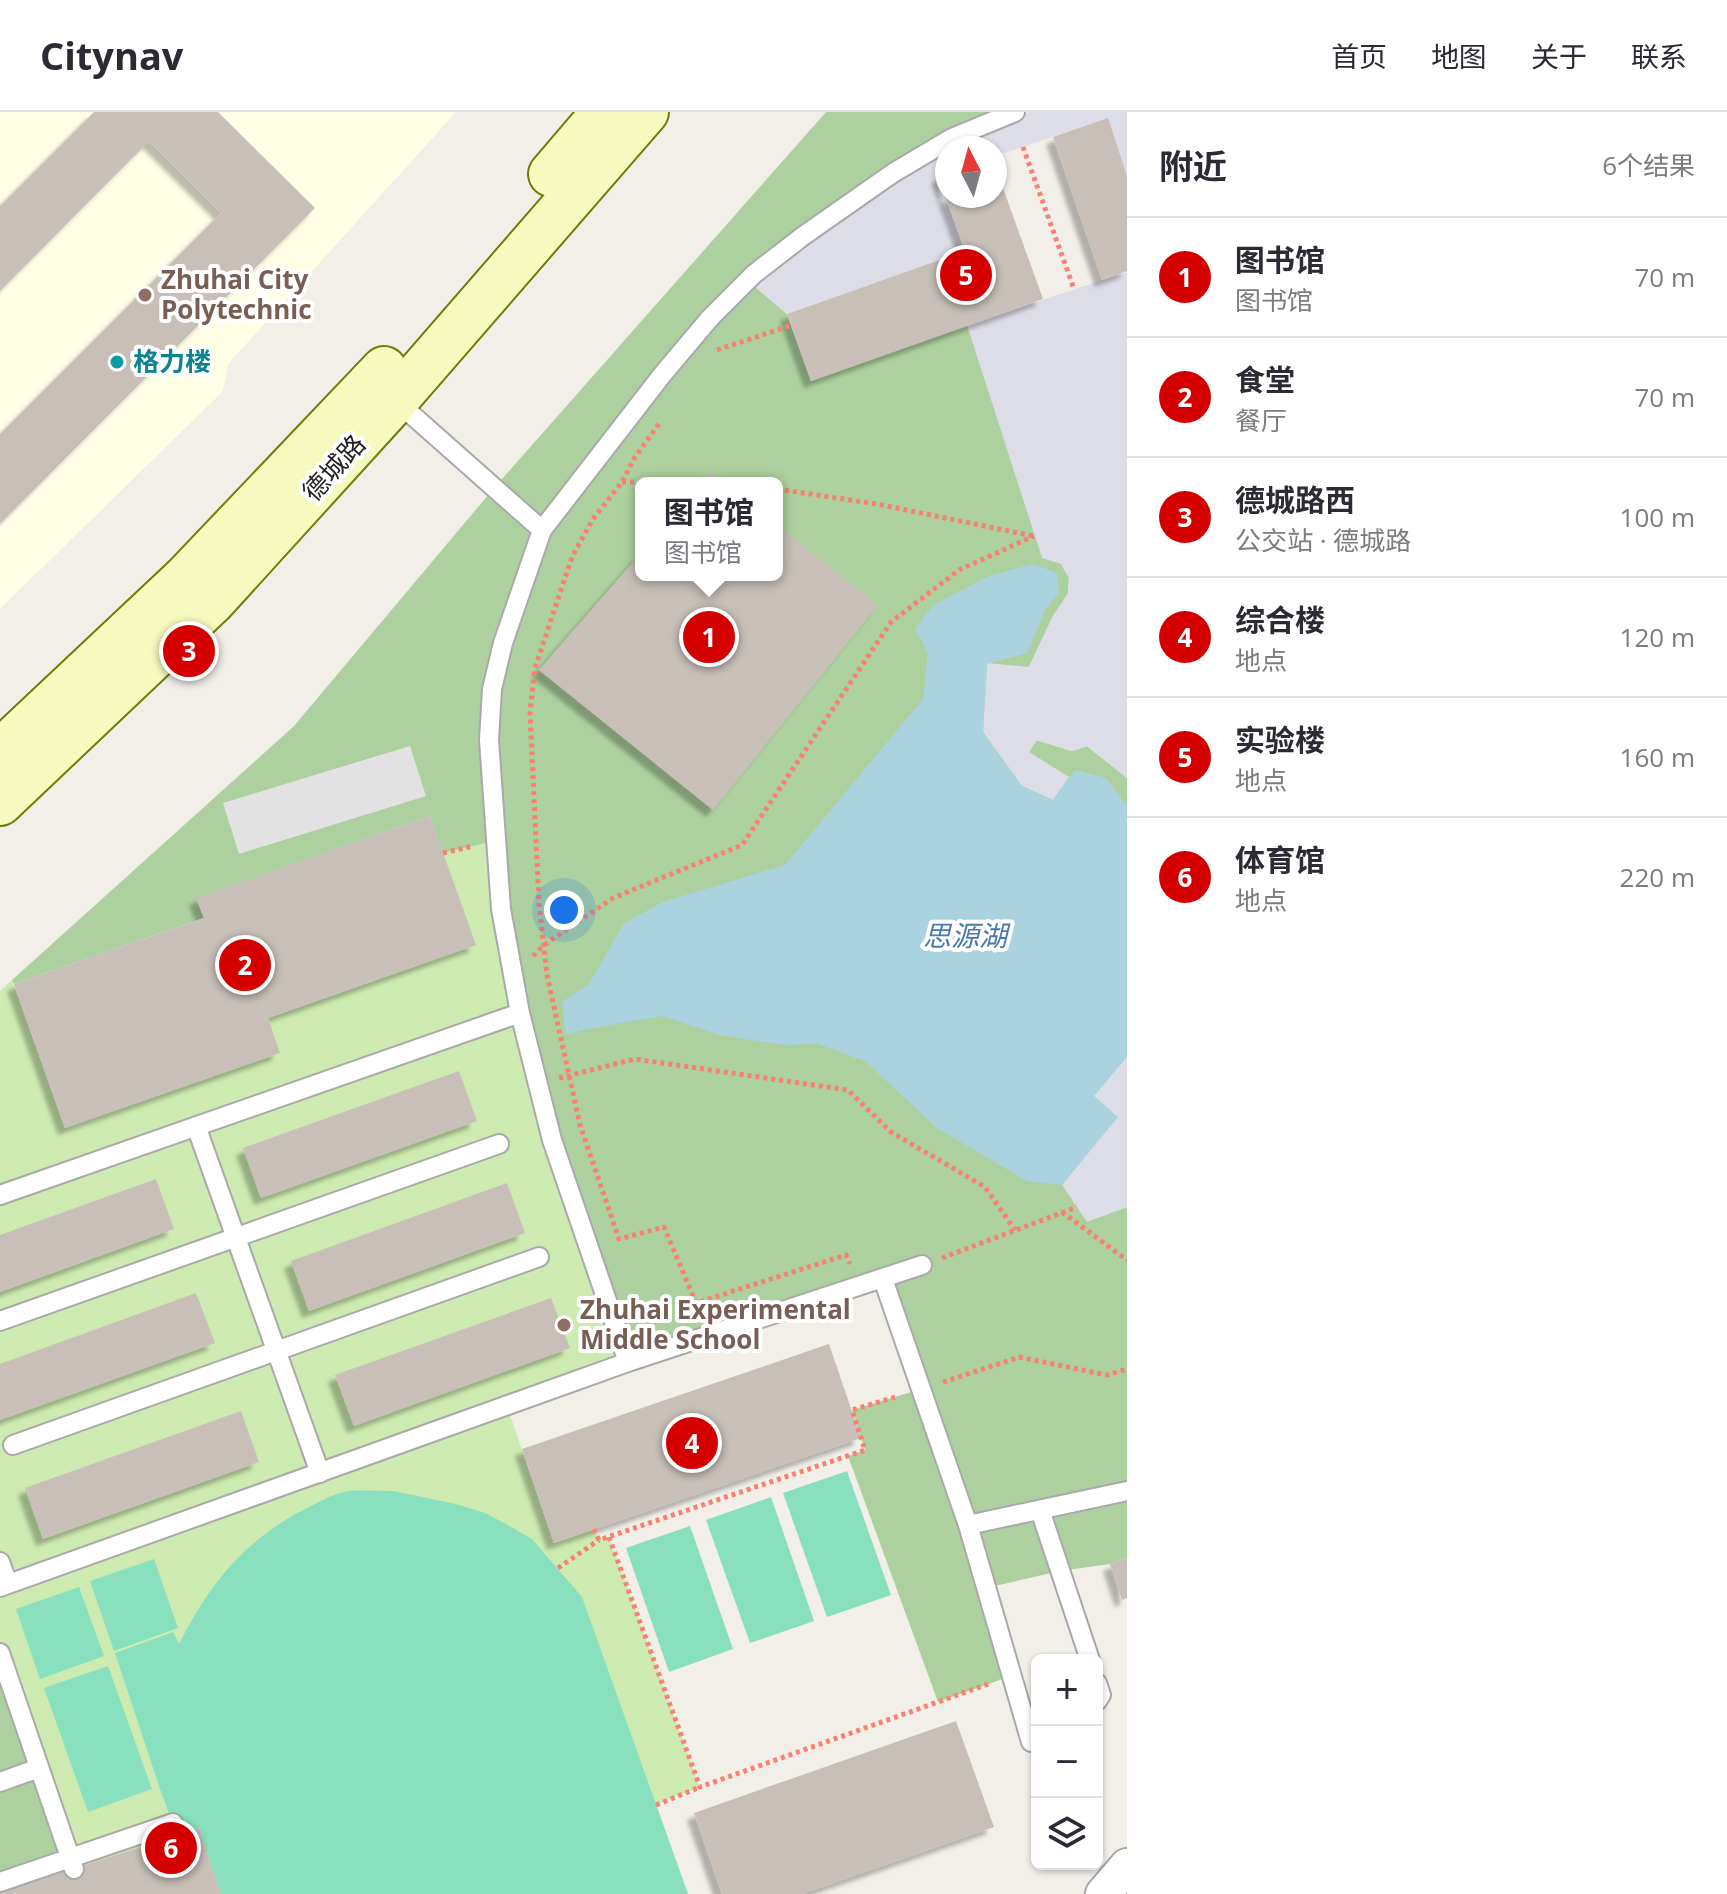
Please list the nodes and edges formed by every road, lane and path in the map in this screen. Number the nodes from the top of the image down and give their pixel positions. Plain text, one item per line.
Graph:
1 (604, 112) edge
2 (646, 112) edge
3 (1015, 112) edge
4 (1023, 147) dead end
5 (1074, 289) dead end
6 (792, 325) dead end
7 (709, 360) dead end
8 (384, 391) junction
9 (665, 415) dead end
10 (622, 482) junction
11 (635, 482) edge
12 (783, 490) edge
13 (542, 530) junction
14 (0, 752) edge
15 (0, 803) edge
16 (544, 945) junction
17 (513, 977) junction
18 (520, 1013) junction
19 (570, 1075) junction
20 (538, 1082) junction
21 (196, 1126) junction
22 (499, 1144) dead end
23 (0, 1195) edge
24 (1077, 1207) dead end
25 (1062, 1212) junction
26 (1015, 1230) junction
27 (235, 1236) junction
28 (539, 1257) dead end
29 (1127, 1260) edge
30 (922, 1265) joint
31 (883, 1279) junction
32 (860, 1287) junction
33 (0, 1321) edge
34 (277, 1351) junction
35 (628, 1362) junction
36 (1127, 1369) edge
37 (921, 1389) junction
38 (13, 1445) dead end
39 (320, 1473) junction
40 (1127, 1491) edge
41 (1040, 1510) junction
42 (968, 1525) junction
43 (594, 1529) dead end
44 (609, 1537) junction
45 (599, 1540) junction
46 (0, 1562) edge
47 (558, 1568) dead end
48 (4, 1586) edge
49 (0, 1653) edge
50 (1088, 1654) edge
51 (1011, 1676) junction
52 (1031, 1742) edge
53 (39, 1768) junction
54 (0, 1782) edge
55 (700, 1787) junction
56 (656, 1805) dead end
57 (173, 1823) dead end
58 (72, 1863) junction
59 (1127, 1866) edge
60 (0, 1882) edge
61 (1103, 1894) edge

1 - 8 street, 德城路
2 - 8 street, 德城路
3 - 13 lane
4 - 5 path
6 - 7 path
8 - 13 lane
8 - 14 street, 德城路
8 - 15 street, 德城路
9 - 10 path
10 - 11 path
10 - 16 path
12 - 16 path
13 - 17 lane
16 - 17 path
16 - 19 path
17 - 18 lane
18 - 20 lane
18 - 21 lane
19 - 20 path
19 - 26 path
19 - 32 path
20 - 35 lane
21 - 23 lane
21 - 27 lane
22 - 27 lane
24 - 25 path
25 - 26 path
25 - 29 path
26 - 30 path
27 - 33 lane
27 - 34 lane
28 - 34 lane
30 - 31 lane
31 - 32 lane
31 - 37 lane
32 - 35 lane
34 - 38 lane
34 - 39 lane
35 - 39 lane
36 - 37 path
37 - 42 lane
37 - 44 path
39 - 48 lane
40 - 41 lane
41 - 42 lane
41 - 50 lane
42 - 51 lane
43 - 45 path
44 - 45 path
44 - 55 path
45 - 47 path
46 - 48 lane
49 - 53 lane
51 - 52 lane
51 - 55 path
53 - 54 lane
53 - 58 lane
55 - 56 path
57 - 58 lane
58 - 60 lane
59 - 61 street

